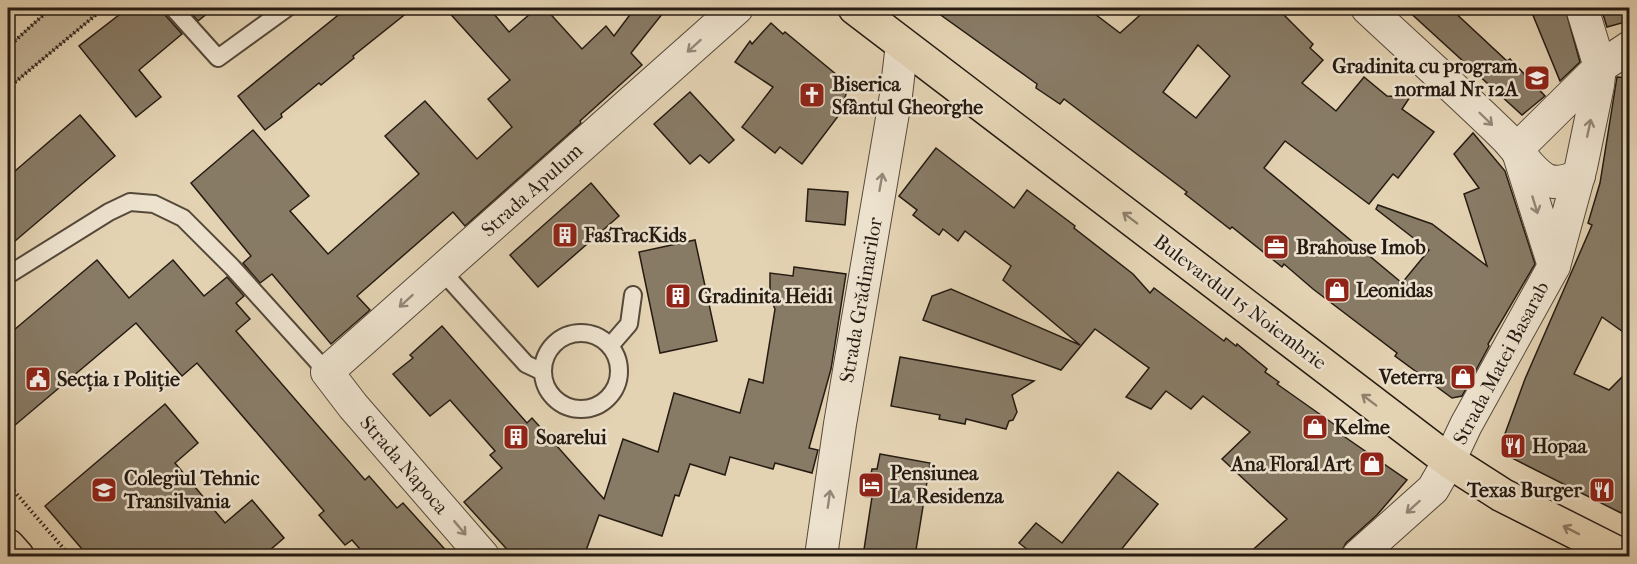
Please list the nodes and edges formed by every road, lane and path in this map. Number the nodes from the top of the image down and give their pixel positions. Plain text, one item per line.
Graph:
1 (51, 8) edge
2 (104, 8) edge
3 (173, 8) edge
4 (287, 8) edge
5 (737, 8) edge
6 (1367, 8) edge
7 (1581, 8) edge
8 (872, 12) edge
9 (902, 44) junction
10 (8, 47) edge
11 (1629, 47) edge
12 (1600, 67) junction
13 (8, 88) edge
14 (1517, 149) junction
15 (1579, 176) junction
16 (1554, 266) junction
17 (441, 270) junction
18 (8, 275) edge
19 (633, 295) dead end
20 (610, 346) junction
21 (327, 372) junction
22 (543, 372) junction
23 (1449, 461) junction
24 (8, 484) edge
25 (8, 546) edge
26 (17, 556) edge
27 (70, 556) edge
28 (483, 556) edge
29 (821, 556) edge
30 (1358, 556) edge
31 (1623, 556) edge

1 - 10 path
2 - 13 path
3 - 4 lane
5 -> 17 street, Strada Apulum
6 -> 14 street
7 - 12 street, Strada Matei Basarab
8 - 9 main road, Bulevardul 15 Noiembrie
23 -> 9 main road, Bulevardul 15 Noiembrie
29 -> 9 street, Strada Grădinarilor
11 - 12 street
12 - 14 street
15 -> 12 street, Strada Matei Basarab
14 - 15 street
14 -> 16 street, Strada Matei Basarab
15 - 16 street, Strada Matei Basarab
16 - 23 street, Strada Matei Basarab
17 -> 21 street, Strada Apulum
17 - 22 lane
18 - 21 lane
19 - 20 lane
20 - 22 lane
20 - 22 lane
21 -> 28 street, Strada Napoca
23 -> 30 street, Strada Matei Basarab
31 -> 23 main road, Bulevardul 15 Noiembrie
24 - 27 path
25 - 26 main road

